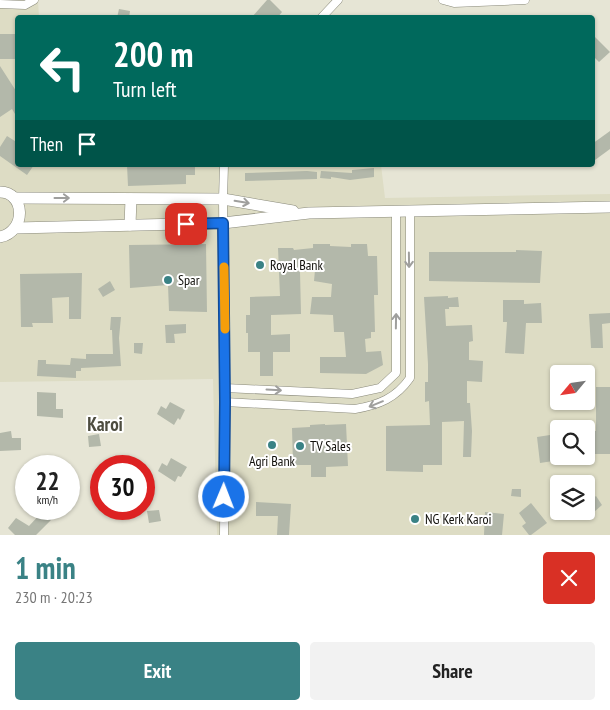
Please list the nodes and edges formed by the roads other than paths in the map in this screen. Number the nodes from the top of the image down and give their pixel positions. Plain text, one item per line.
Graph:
1 (34, 0) edge
2 (338, 0) edge
3 (443, 0) edge
4 (525, 0) edge
5 (0, 4) edge
6 (324, 15) edge
7 (224, 167) edge
8 (0, 192) edge
9 (14, 198) junction
10 (130, 199) junction
11 (223, 199) junction
12 (610, 207) edge
13 (396, 211) junction
14 (410, 211) junction
15 (309, 213) junction
16 (223, 223) junction
17 (130, 225) junction
18 (16, 228) junction
19 (0, 238) edge
20 (396, 341) junction
21 (410, 341) junction
22 (225, 388) junction
23 (314, 392) junction
24 (225, 402) junction
25 (312, 407) junction
26 (224, 535) edge

1 - 5 street
2 - 6 street
3 - 4 street
7 - 11 street
8 - 9 street
9 -> 10 street
9 - 18 street
10 - 11 street
10 - 17 street
11 -> 15 street
11 - 16 street
12 - 14 street
13 - 14 street
13 - 15 street
20 -> 13 street
14 -> 21 street
15 - 16 street
16 - 17 street
16 - 22 street
17 - 18 street
18 - 19 street
20 - 21 street
20 - 23 street
21 -> 25 street
22 -> 23 street
22 - 24 street
23 - 25 street
24 - 25 street
24 - 26 street

